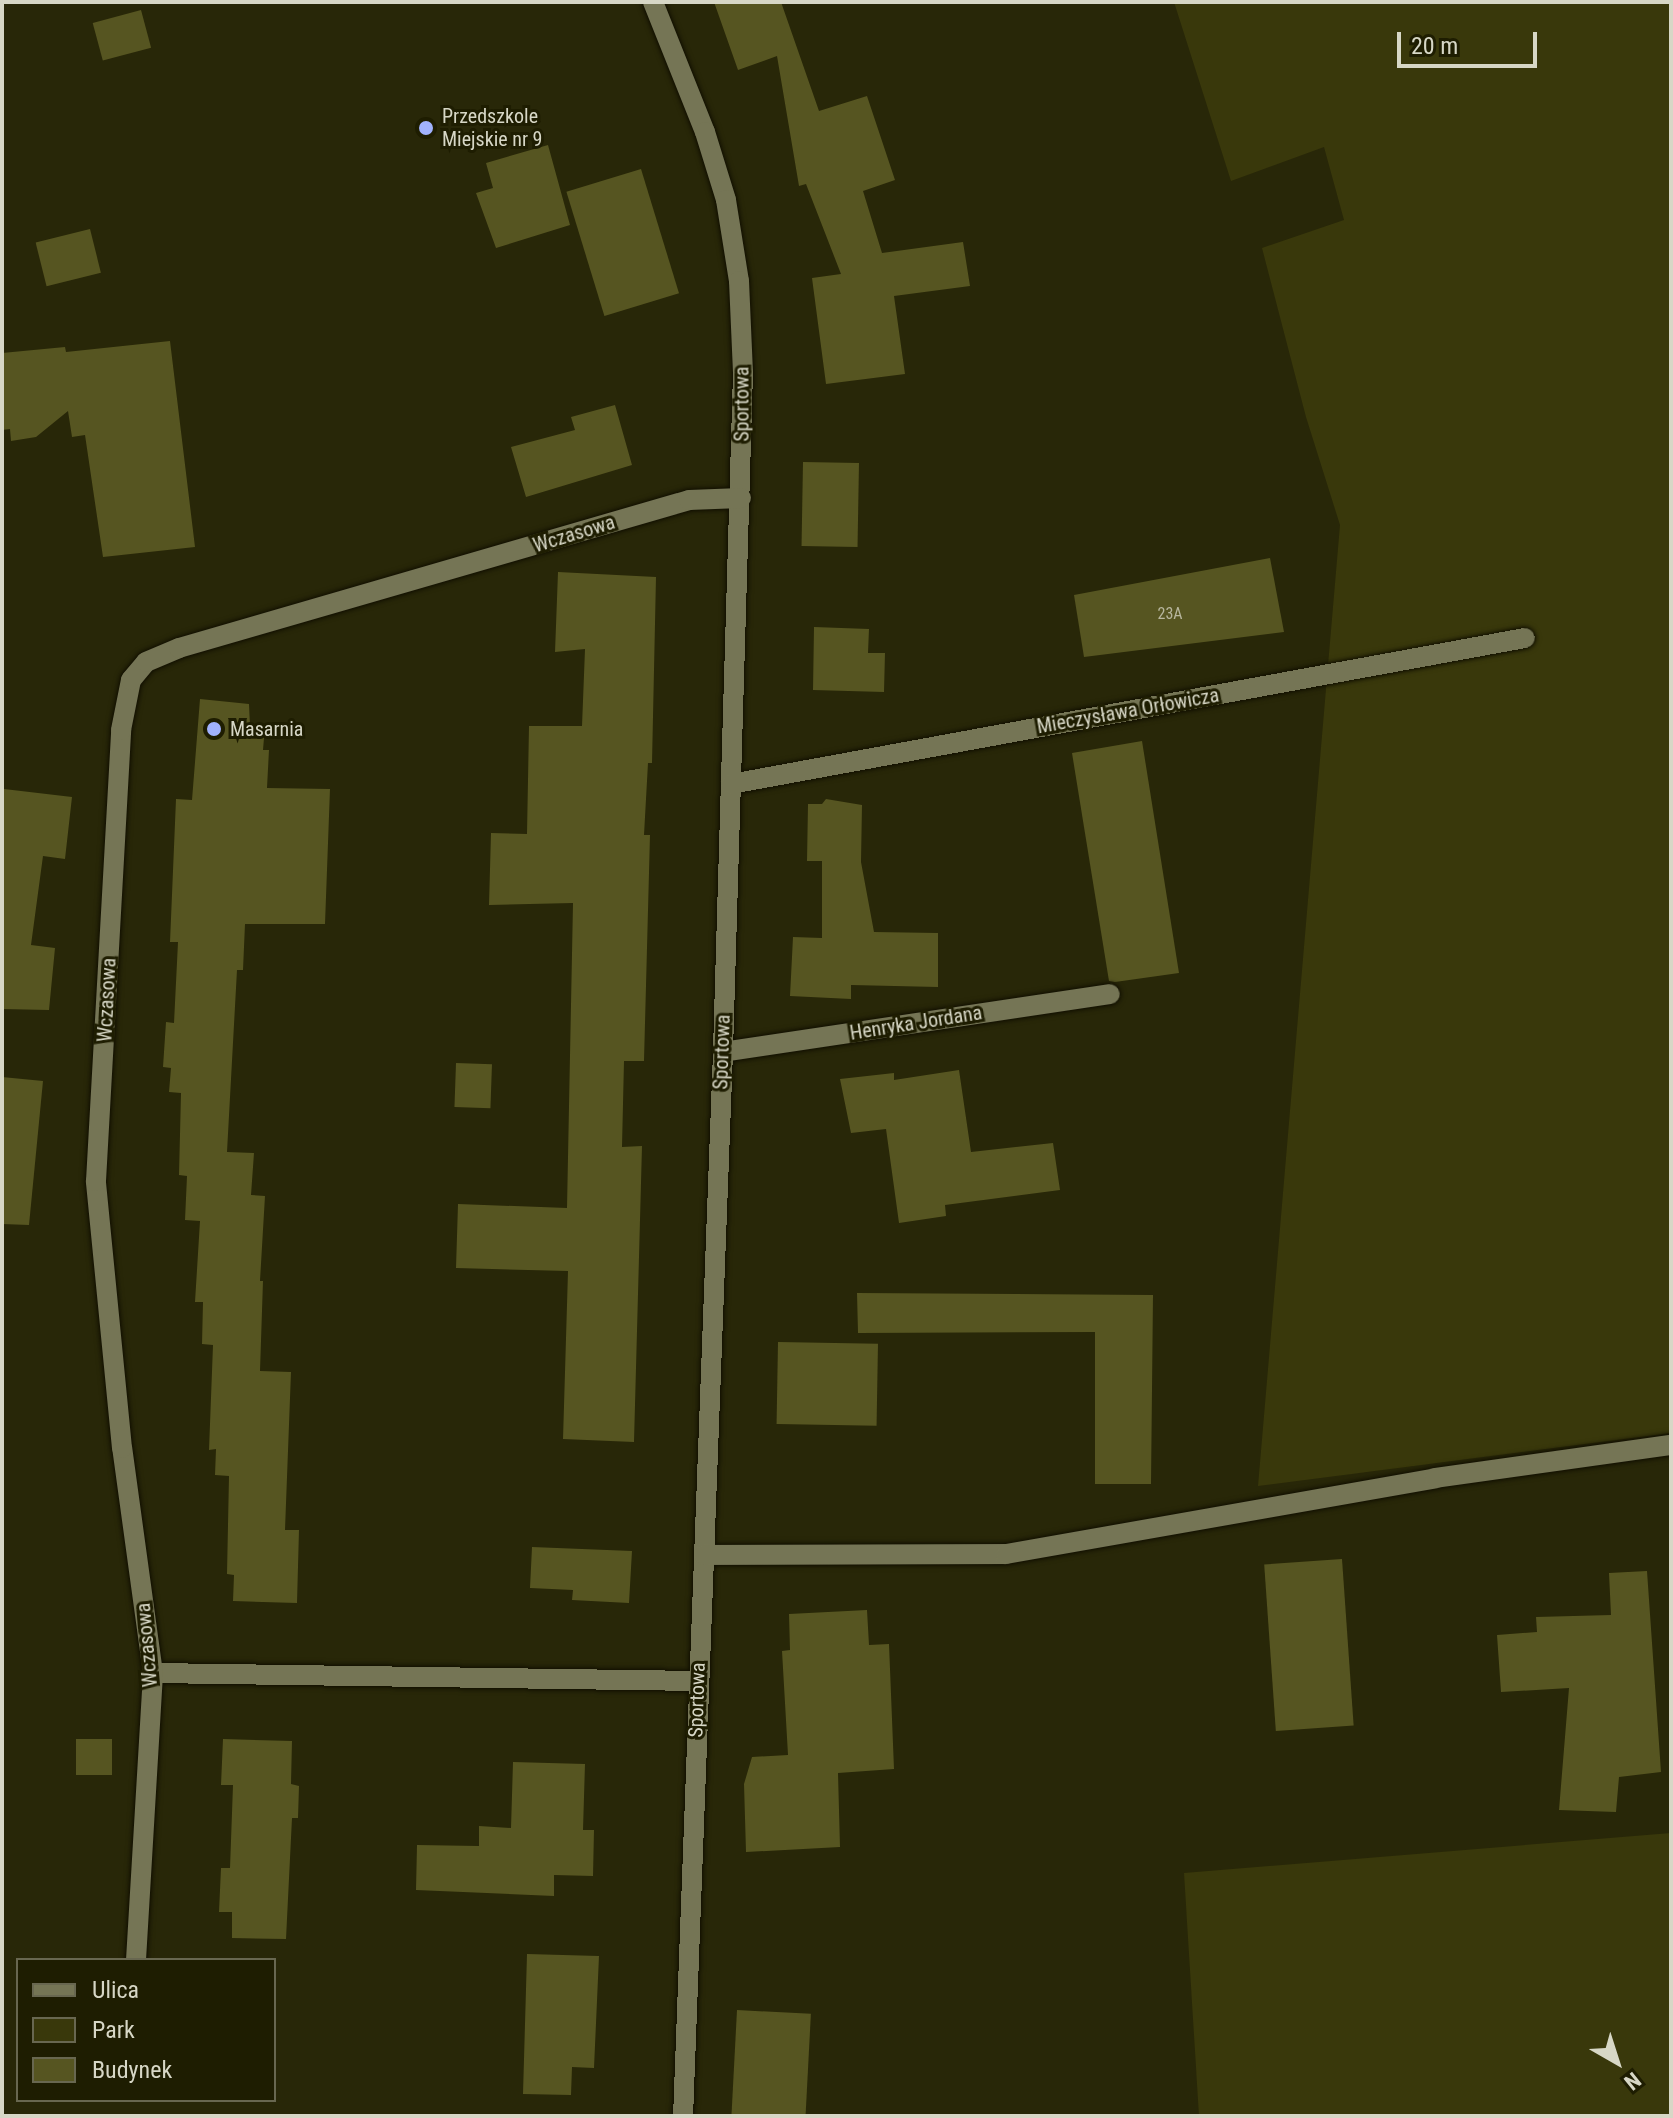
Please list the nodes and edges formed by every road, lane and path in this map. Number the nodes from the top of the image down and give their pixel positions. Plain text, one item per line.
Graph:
1 (653, 2) edge
2 (741, 498) junction
3 (1525, 638) dead end
4 (731, 784) junction
5 (1110, 994) dead end
6 (723, 1052) junction
7 (1671, 1445) edge
8 (704, 1555) junction
9 (153, 1673) junction
10 (697, 1681) junction
11 (136, 1958) edge
12 (683, 2116) edge

1 - 2 street, Sportowa
2 - 4 street, Sportowa
2 - 9 street, Wczasowa
3 - 4 street, Mieczysława Orłowicza
4 - 6 street, Sportowa
5 - 6 street, Henryka Jordana
6 - 8 street, Sportowa
7 - 8 street
8 - 10 street, Sportowa
9 - 10 street
9 - 11 street, Wczasowa
10 - 12 street, Sportowa

